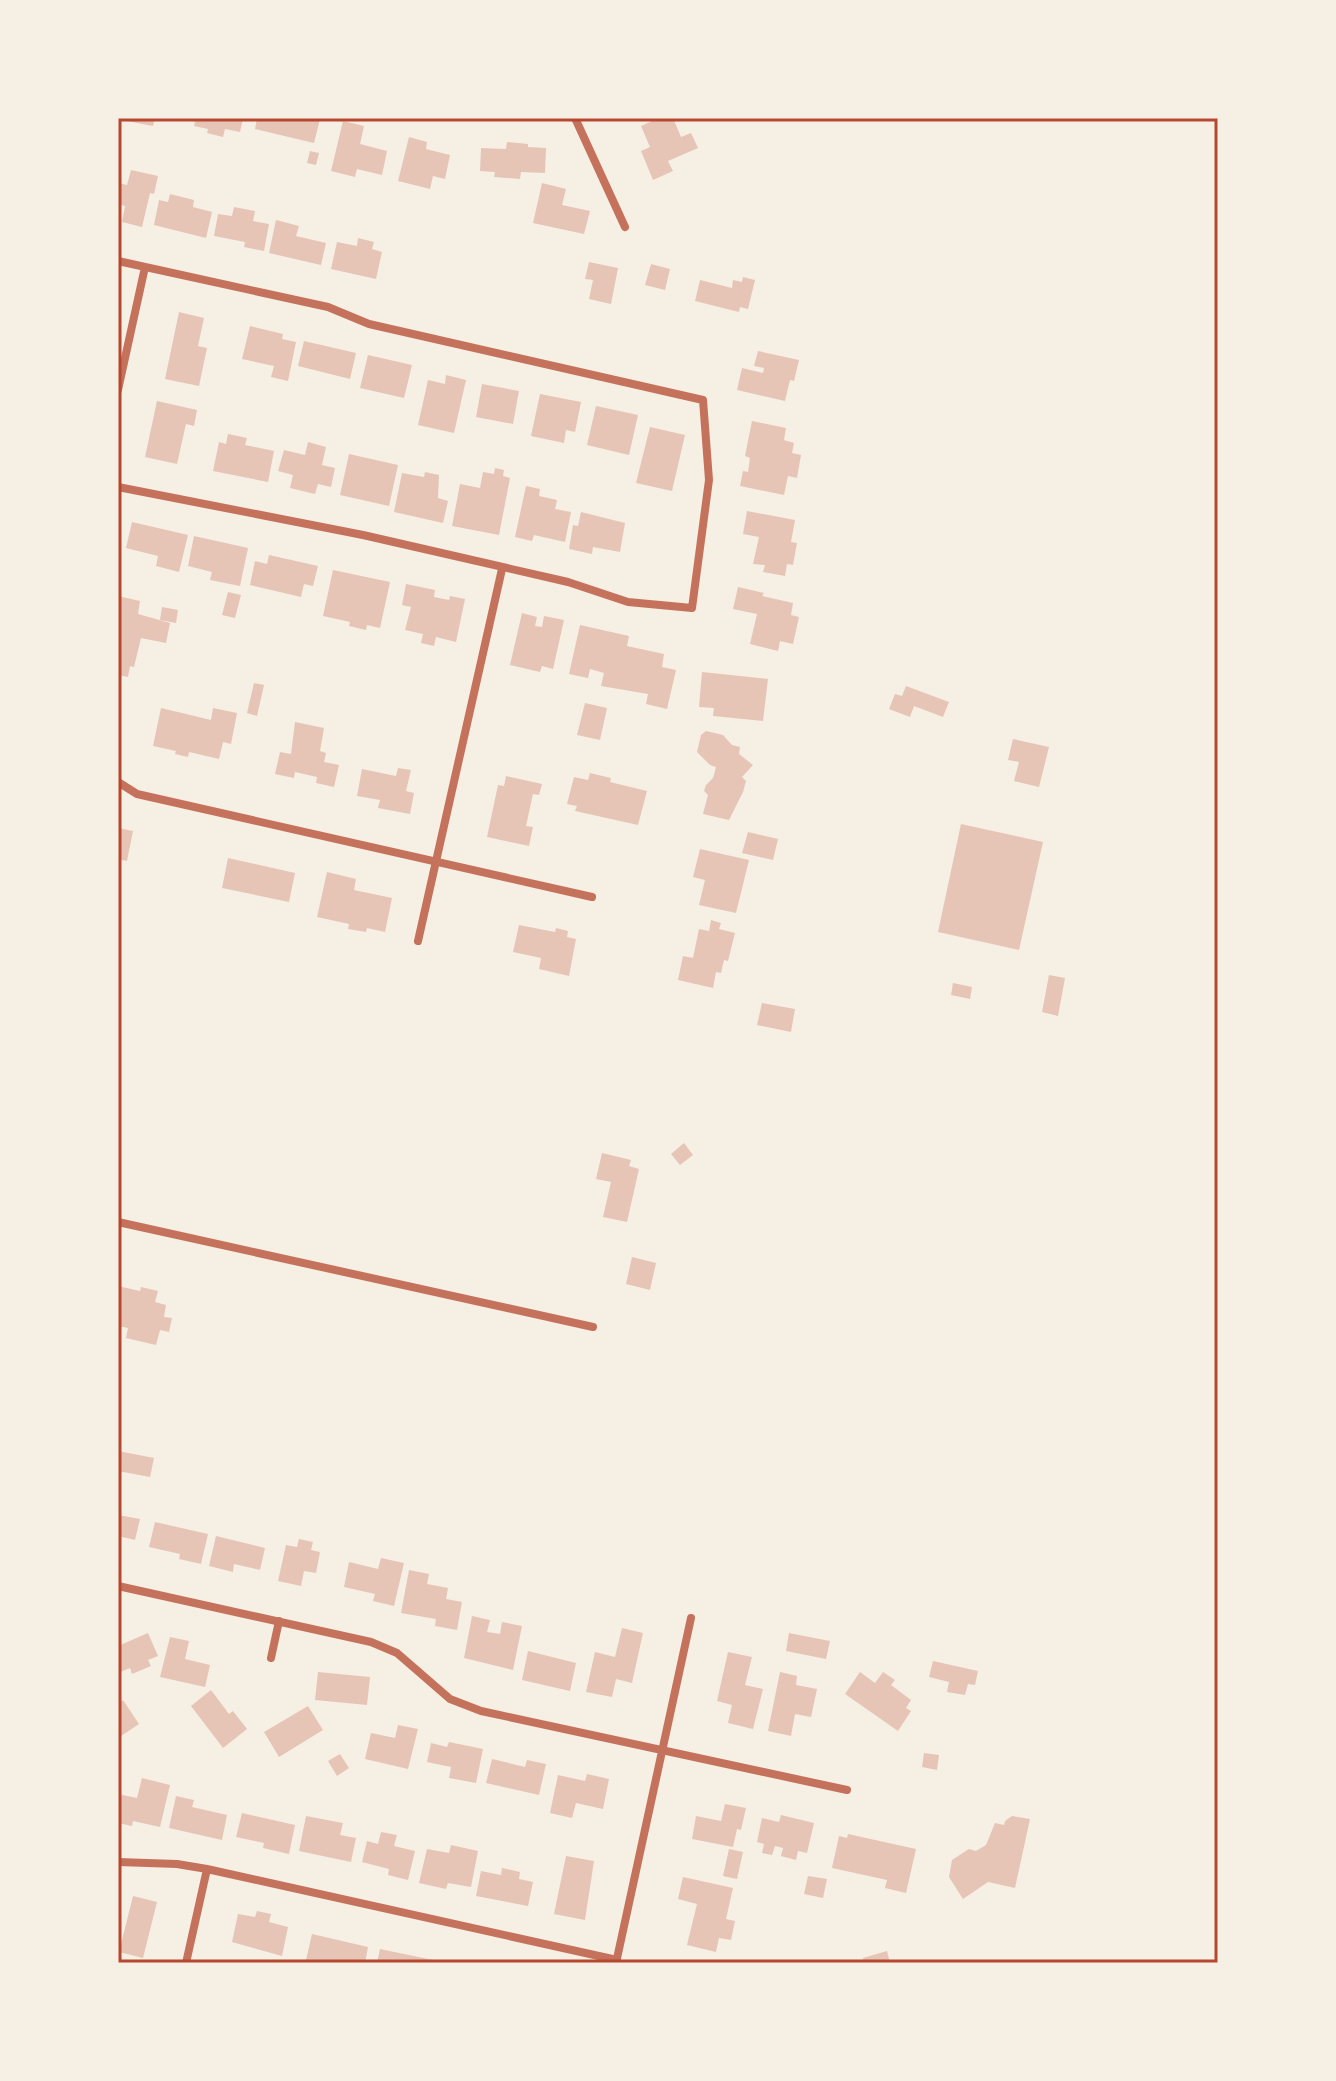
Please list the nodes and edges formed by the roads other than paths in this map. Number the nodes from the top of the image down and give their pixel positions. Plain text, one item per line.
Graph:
1 (575, 118) edge
2 (625, 227) dead end
3 (118, 261) edge
4 (145, 267) junction
5 (118, 390) edge
6 (118, 487) edge
7 (502, 569) junction
8 (118, 782) edge
9 (435, 862) junction
10 (592, 897) dead end
11 (418, 941) dead end
12 (118, 1222) edge
13 (593, 1327) dead end
14 (118, 1586) edge
15 (691, 1618) dead end
16 (279, 1621) junction
17 (271, 1658) dead end
18 (663, 1750) junction
19 (847, 1790) dead end
20 (118, 1862) edge
21 (207, 1869) junction
22 (616, 1961) edge
23 (186, 1963) edge

1 - 2 street
3 - 4 street
4 - 5 street
4 - 7 street
6 - 7 street
7 - 9 street
8 - 9 street
9 - 10 street
9 - 11 street
12 - 13 street
14 - 16 street
15 - 18 street
16 - 17 street
16 - 18 street
18 - 19 street
18 - 22 street
20 - 21 street
21 - 22 street
21 - 23 street

